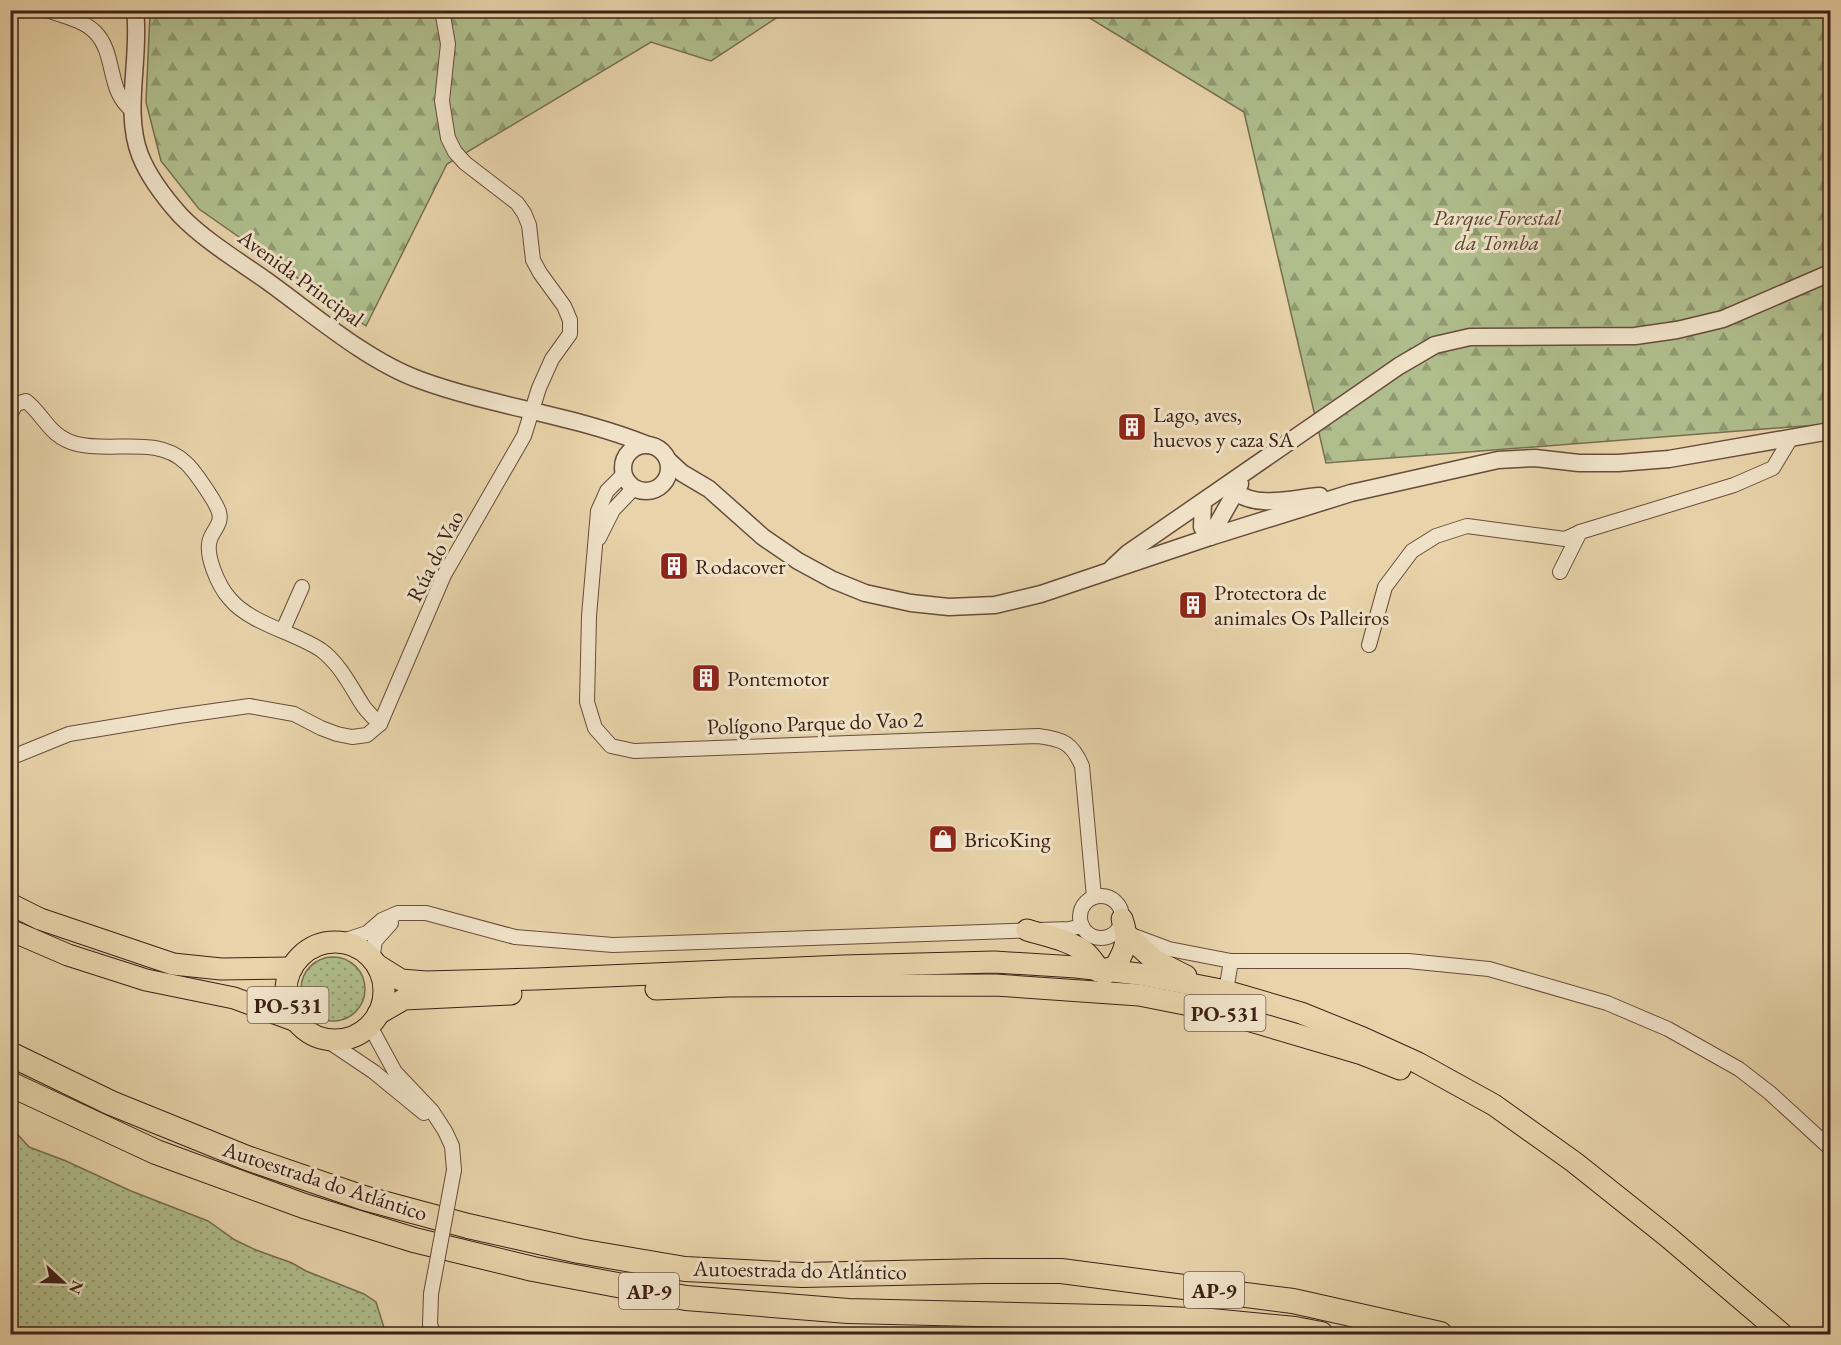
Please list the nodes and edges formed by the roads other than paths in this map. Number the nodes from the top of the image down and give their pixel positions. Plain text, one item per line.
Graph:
1 (47, 10) edge
2 (135, 10) edge
3 (442, 10) edge
4 (134, 111) junction
5 (1830, 273) edge
6 (532, 410) junction
7 (10, 415) edge
8 (608, 431) junction
9 (1830, 431) edge
10 (1791, 438) junction
11 (648, 444) junction
12 (628, 454) junction
13 (668, 460) junction
14 (1249, 471) junction
15 (624, 474) junction
16 (665, 481) junction
17 (634, 488) junction
18 (709, 489) junction
19 (1235, 492) junction
20 (1351, 493) junction
21 (1203, 502) junction
22 (1580, 532) junction
23 (1210, 537) junction
24 (595, 545) junction
25 (1109, 572) junction
26 (1560, 572) dead end
27 (302, 586) dead end
28 (283, 630) junction
29 (1369, 645) dead end
30 (380, 724) junction
31 (10, 758) edge
32 (1094, 897) junction
33 (10, 904) edge
34 (408, 912) junction
35 (1082, 927) junction
36 (1125, 928) junction
37 (10, 930) edge
38 (1027, 930) junction
39 (340, 942) junction
40 (1231, 961) junction
41 (375, 962) junction
42 (292, 968) junction
43 (1100, 971) junction
44 (592, 992) junction
45 (1217, 992) junction
46 (374, 1020) junction
47 (296, 1021) junction
48 (1274, 1028) junction
49 (325, 1039) junction
50 (10, 1054) edge
51 (10, 1084) edge
52 (445, 1131) junction
53 (1830, 1148) edge
54 (434, 1335) edge
55 (1321, 1335) edge
56 (1440, 1335) edge
57 (1763, 1335) edge
58 (1782, 1335) edge

1 - 4 street
2 - 4 street, Avenida Principal
3 - 6 street, Rúa do Vao
4 - 6 street, Avenida Principal
5 - 14 street
6 - 8 street, Avenida Principal
6 - 30 street, Rúa do Vao
7 - 28 street
8 - 11 street, Avenida Principal
8 - 12 street
9 - 10 street
10 - 20 street
10 - 22 street
11 - 12 street
11 - 13 street
12 - 15 street
13 - 16 street
13 - 18 street
14 - 19 street
14 - 21 street
15 - 17 street
15 - 24 street, Polígono Parque do Vao 2
16 - 17 street
16 - 18 street
17 - 24 street
18 - 25 street
19 - 20 street
19 - 23 street
20 - 23 street
21 - 23 street
21 - 25 street
22 - 26 street
22 - 29 street
23 - 25 street
24 - 32 street, Polígono Parque do Vao 2
27 - 28 street
28 - 30 street
30 - 31 street
32 - 35 street
32 - 36 street
33 - 42 main road, PO-531
34 - 38 street
34 - 39 street
34 - 41 street
35 - 36 street
35 - 38 street
36 - 40 street
36 - 43 main road
36 - 45 main road
37 - 47 main road, PO-531
38 - 43 main road
39 - 41 main road, PO-531
39 - 42 main road, PO-531
40 - 45 street
40 - 53 street
41 - 43 main road, PO-531
41 - 46 main road
42 - 47 main road, PO-531
43 - 44 main road
43 - 45 main road, PO-531
44 - 46 main road, PO-531
44 - 48 main road, PO-531
45 - 48 main road
45 - 58 main road, PO-531
46 - 49 main road, PO-531
46 - 52 street
47 - 49 main road, PO-531
48 - 57 main road, PO-531
49 - 52 street
50 - 56 highway, Autoestrada do Atlántico / AP-9
51 - 55 highway, Autoestrada do Atlántico / AP-9
52 - 54 street, bridge

